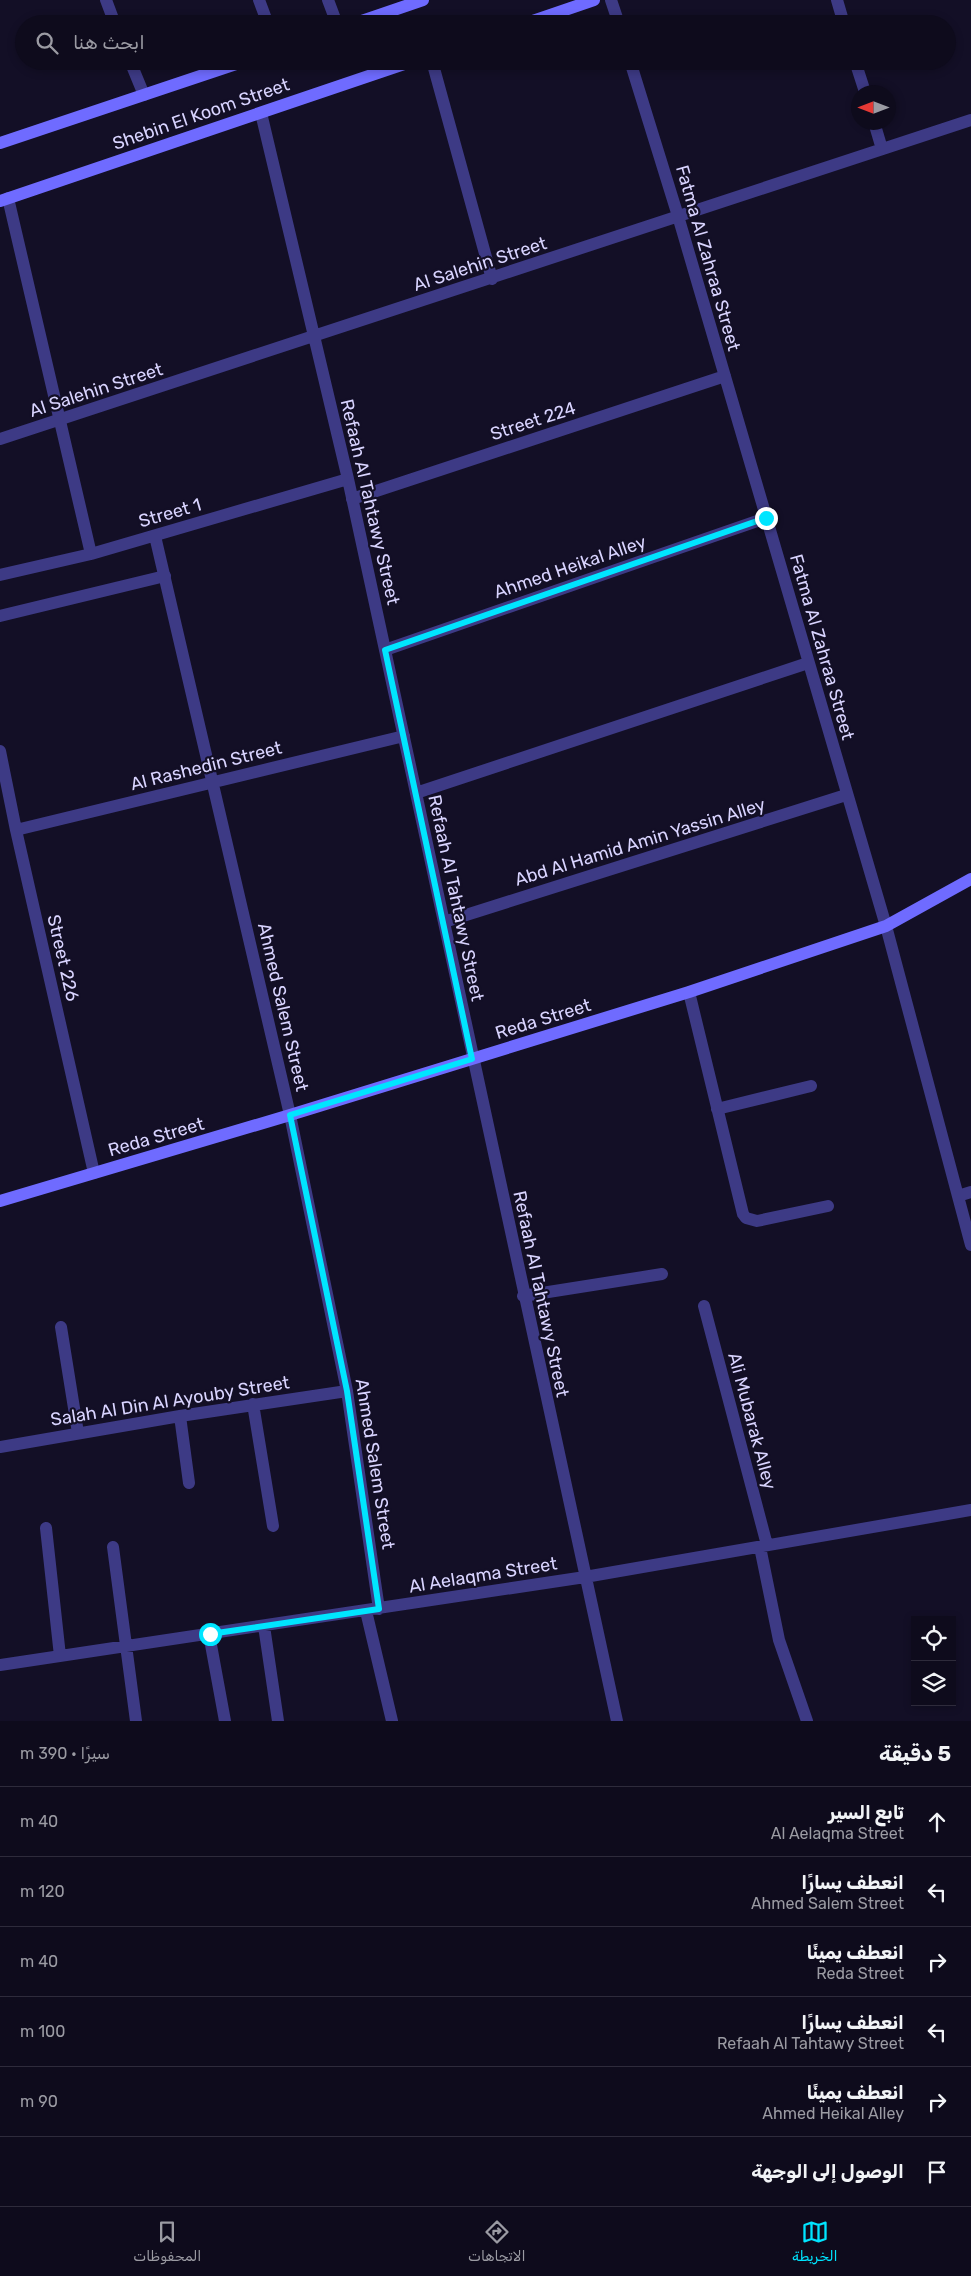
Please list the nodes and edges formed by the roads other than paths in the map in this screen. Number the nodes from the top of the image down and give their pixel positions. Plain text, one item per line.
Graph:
1 (106, 0) edge
2 (259, 0) edge
3 (328, 0) edge
4 (423, 0) edge
5 (594, 0) edge
6 (611, 0) edge
7 (837, 0) edge
8 (112, 15) edge
9 (265, 15) edge
10 (334, 15) edge
11 (379, 15) edge
12 (550, 15) edge
13 (616, 15) edge
14 (841, 15) edge
15 (134, 70) edge
16 (218, 70) edge
17 (386, 70) edge
18 (434, 70) edge
19 (633, 70) edge
20 (858, 70) edge
21 (863, 85) edge
22 (144, 95) junction
23 (261, 112) junction
24 (971, 120) edge
25 (876, 130) edge
26 (0, 143) edge
27 (882, 149) junction
28 (4, 199) edge
29 (678, 216) junction
30 (492, 279) junction
31 (315, 337) junction
32 (725, 376) junction
33 (60, 420) junction
34 (0, 439) edge
35 (348, 479) junction
36 (352, 499) junction
37 (766, 518) junction
38 (155, 536) junction
39 (91, 554) junction
40 (0, 575) edge
41 (165, 576) junction
42 (0, 616) edge
43 (385, 650) junction
44 (808, 663) junction
45 (404, 736) junction
46 (0, 751) edge
47 (212, 783) junction
48 (416, 793) junction
49 (846, 796) junction
50 (16, 830) junction
51 (971, 879) edge
52 (444, 922) junction
53 (886, 926) junction
54 (689, 992) junction
55 (472, 1059) junction
56 (811, 1086) dead end
57 (718, 1109) junction
58 (290, 1115) junction
59 (94, 1173) junction
60 (971, 1192) edge
61 (958, 1196) junction
62 (0, 1201) edge
63 (828, 1206) dead end
64 (971, 1245) edge
65 (662, 1274) dead end
66 (523, 1296) junction
67 (704, 1306) dead end
68 (61, 1327) dead end
69 (347, 1391) junction
70 (253, 1404) junction
71 (180, 1416) junction
72 (78, 1433) junction
73 (0, 1446) edge
74 (190, 1483) dead end
75 (971, 1510) edge
76 (273, 1526) dead end
77 (46, 1528) dead end
78 (113, 1546) dead end
79 (764, 1546) junction
80 (584, 1576) junction
81 (379, 1609) junction
82 (366, 1611) junction
83 (264, 1626) junction
84 (210, 1634) junction
85 (125, 1646) junction
86 (60, 1656) junction
87 (0, 1665) edge
88 (136, 1721) edge
89 (225, 1721) edge
90 (278, 1721) edge
91 (392, 1721) edge
92 (617, 1721) edge
93 (806, 1721) edge

1 - 8 street
2 - 9 street
3 - 10 street
4 - 11 street
5 - 12 street
6 - 13 street
7 - 14 street
15 - 22 street
16 - 22 street, Shebin El Koom Street
17 - 23 street, Shebin El Koom Street
18 - 30 street
19 - 29 street, Fatma Al Zahraa Street
20 - 21 street
22 - 26 street, Shebin El Koom Street
23 - 28 street, Shebin El Koom Street
23 - 31 street, Refaah Al Tahtawy Street
24 - 27 street, Al Salehin Street
25 - 27 street
27 - 29 street, Al Salehin Street
28 - 33 street
29 - 30 street, Al Salehin Street
29 - 32 street, Fatma Al Zahraa Street
30 - 31 street, Al Salehin Street
31 - 33 street, Al Salehin Street
31 - 35 street, Refaah Al Tahtawy Street
32 - 36 street, Street 224
32 - 37 street, Fatma Al Zahraa Street
33 - 34 street, Al Salehin Street
33 - 39 street
35 - 36 street, Refaah Al Tahtawy Street
35 - 38 street, Street 1
36 - 43 street, Refaah Al Tahtawy Street
37 - 43 street, Ahmed Heikal Alley
37 - 44 street, Fatma Al Zahraa Street
38 - 39 street, Street 1
38 - 41 street, Ahmed Salem Street
39 - 40 street, Street 1
41 - 42 street
41 - 47 street, Ahmed Salem Street
43 - 45 street, Refaah Al Tahtawy Street
44 - 48 street
44 - 49 street, Fatma Al Zahraa Street
45 - 47 street, Al Rashedin Street
45 - 48 street, Refaah Al Tahtawy Street
46 - 50 street, Street 226
47 - 50 street, Al Rashedin Street
47 - 58 street, Ahmed Salem Street
48 - 52 street, Refaah Al Tahtawy Street
49 - 52 street, Abd Al Hamid Amin Yassin Alley
49 - 53 street, Fatma Al Zahraa Street
50 - 59 street, Street 226
51 - 53 street, Reda Street
52 - 55 street, Refaah Al Tahtawy Street
53 - 54 street, Reda Street
53 - 61 street, Fatma Al Zahraa Street
54 - 55 street, Reda Street
54 - 57 street
55 - 58 street, Reda Street
55 - 66 street, Refaah Al Tahtawy Street
56 - 57 street
57 - 63 street
58 - 59 street, Reda Street
58 - 69 street, Ahmed Salem Street
59 - 62 street, Reda Street
60 - 61 street
61 - 64 street, Fatma Al Zahraa Street
65 - 66 street
66 - 80 street, Refaah Al Tahtawy Street
67 - 79 street, Ali Mubarak Alley
68 - 72 street
69 - 70 street, Salah Al Din Al Ayouby Street
69 - 81 street, Ahmed Salem Street
70 - 71 street, Salah Al Din Al Ayouby Street
70 - 76 street
71 - 72 street, Salah Al Din Al Ayouby Street
71 - 74 street
72 - 73 street, Salah Al Din Al Ayouby Street
75 - 79 street, Al Aelaqma Street
77 - 86 street
78 - 85 street
79 - 80 street, Al Aelaqma Street
79 - 93 street, Ali Mubarak Alley
80 - 81 street, Al Aelaqma Street
80 - 92 street, Refaah Al Tahtawy Street
81 - 82 street, Al Aelaqma Street
82 - 83 street, Al Aelaqma Street
82 - 91 street
83 - 84 street, Al Aelaqma Street
83 - 90 street
84 - 85 street, Al Aelaqma Street
84 - 89 street
85 - 86 street, Al Aelaqma Street
85 - 88 street
86 - 87 street, Al Aelaqma Street

